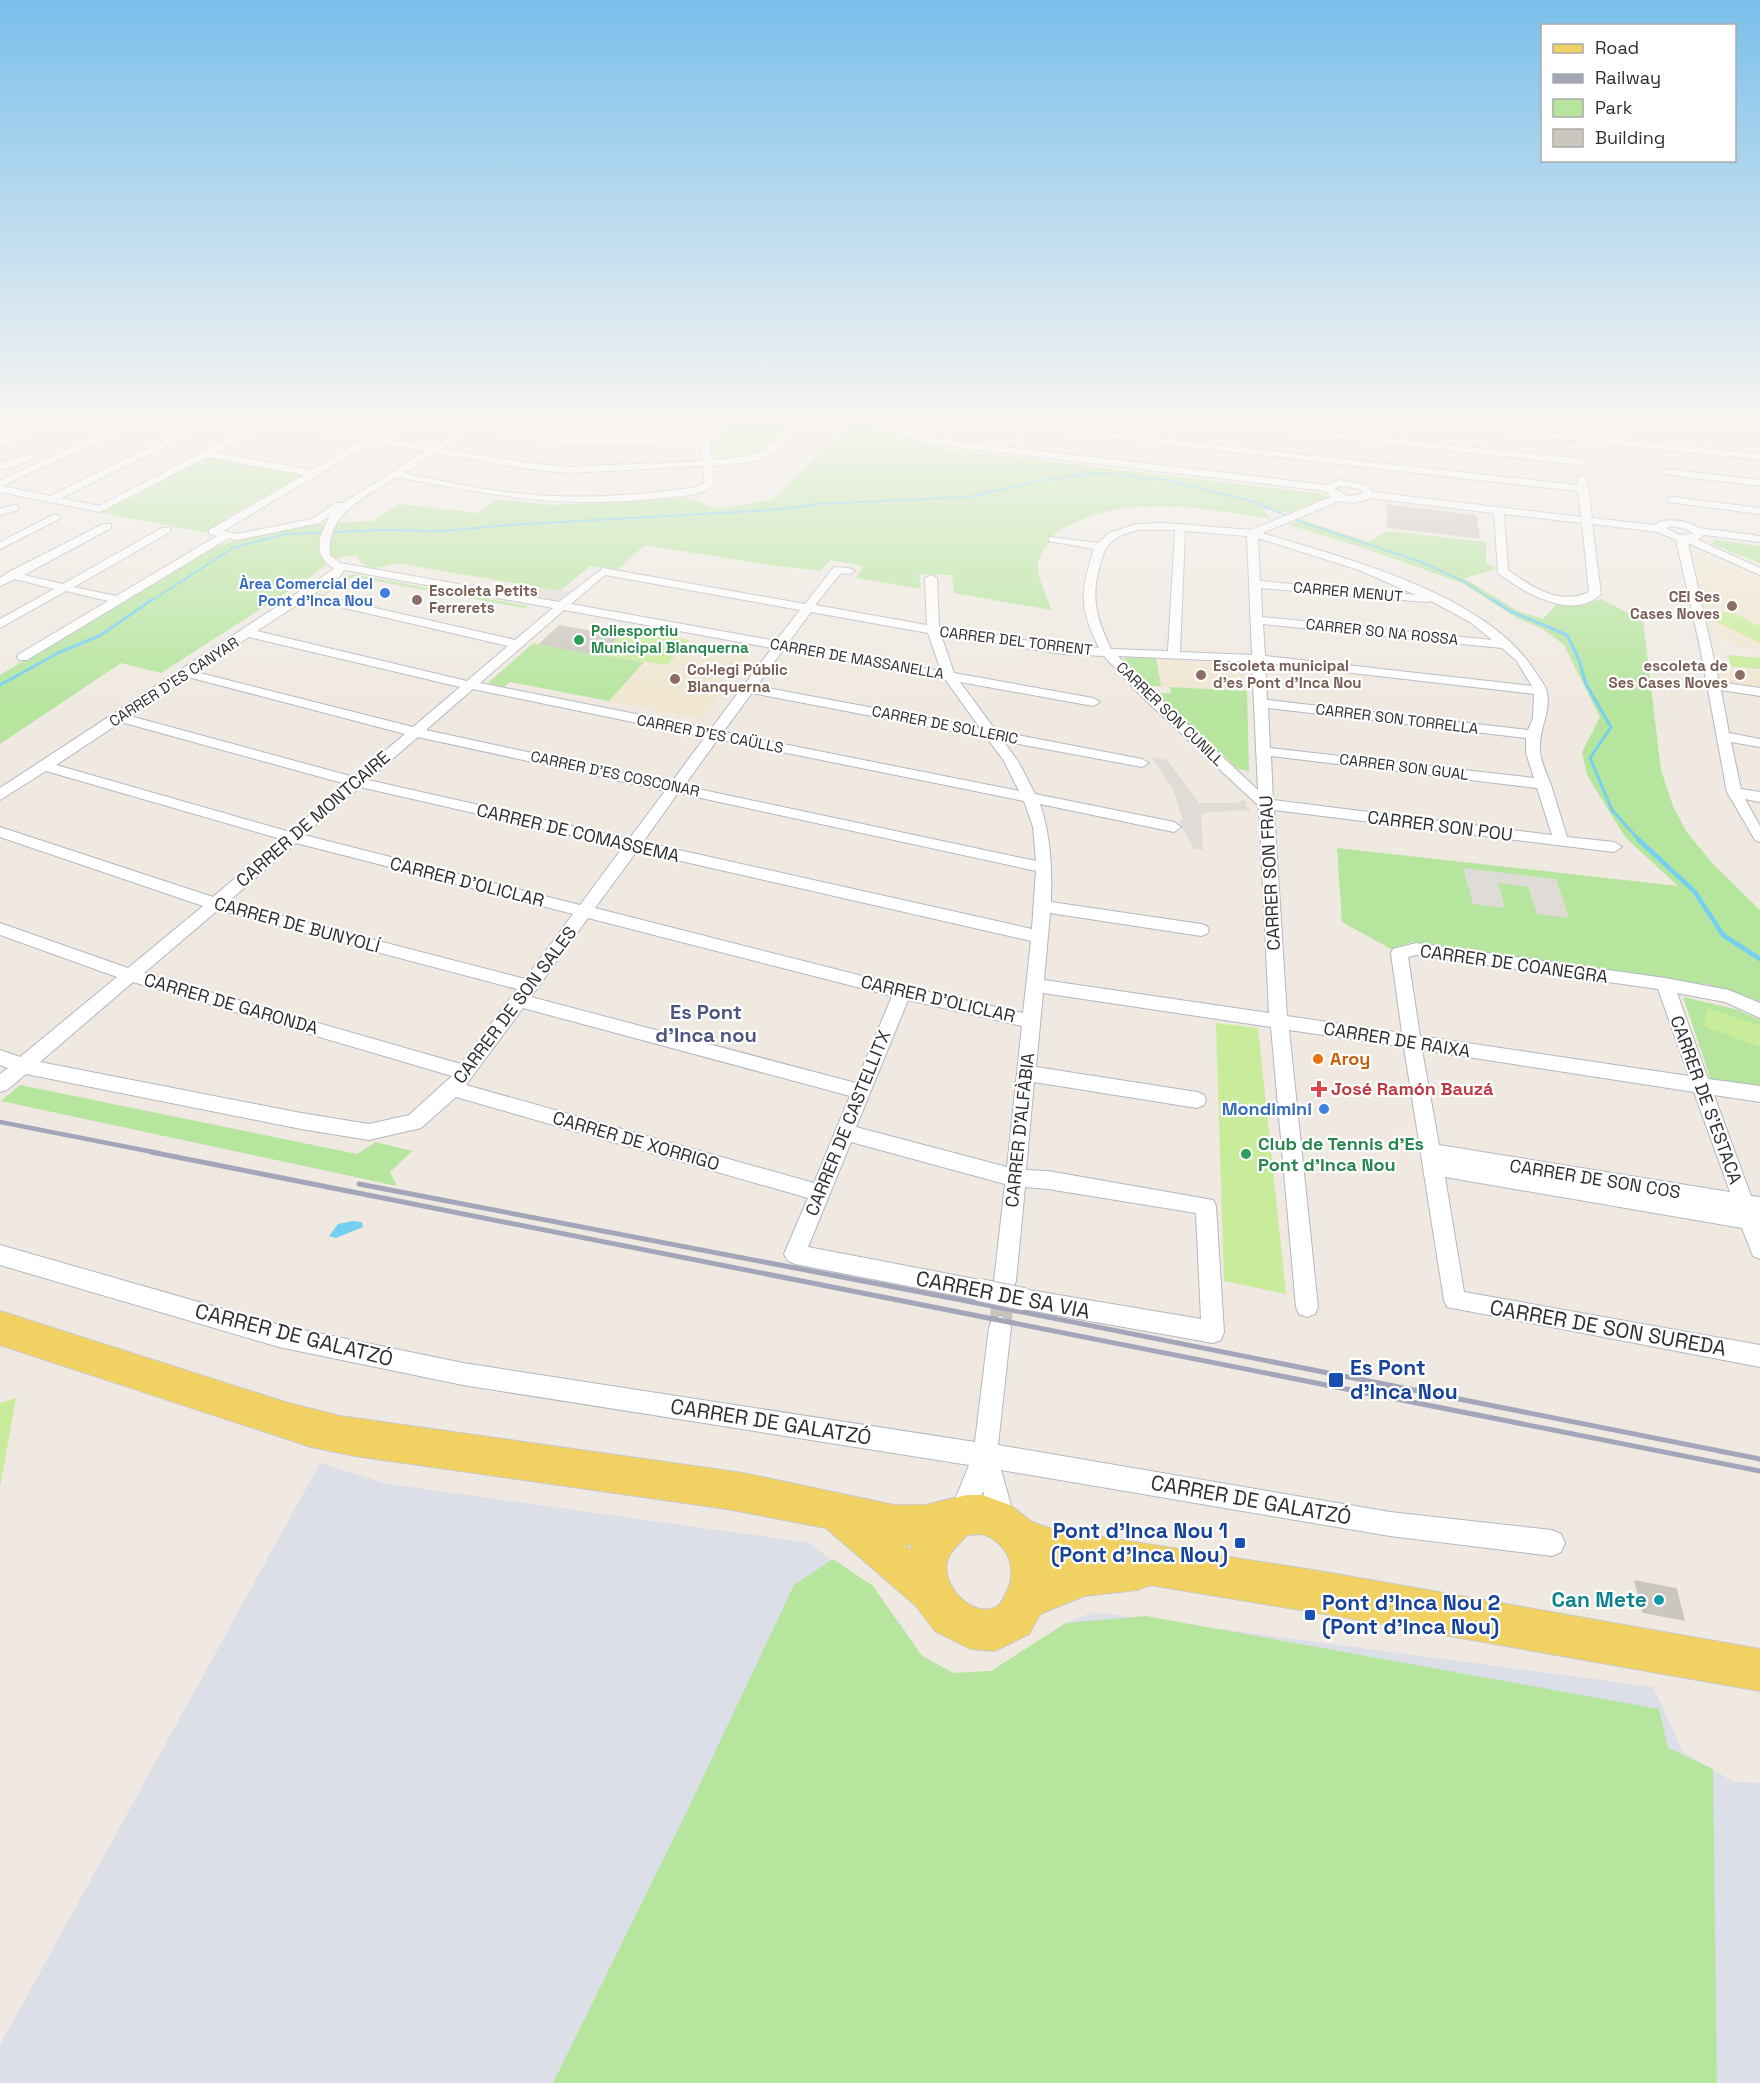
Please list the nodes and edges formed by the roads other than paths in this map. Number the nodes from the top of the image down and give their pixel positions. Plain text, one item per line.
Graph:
1 (246, 512) edge
2 (328, 512) edge
3 (337, 512) edge
4 (1303, 512) edge
5 (1499, 512) edge
6 (1518, 512) edge
7 (1586, 512) edge
8 (1676, 512) edge
9 (55, 517) dead end
10 (1587, 520) junction
11 (1678, 523) junction
12 (107, 526) dead end
13 (1180, 527) junction
14 (1661, 529) junction
15 (166, 530) dead end
16 (1252, 533) junction
17 (227, 535) junction
18 (1692, 536) junction
19 (1053, 539) dead end
20 (1760, 541) edge
21 (0, 546) edge
22 (1101, 547) junction
23 (337, 565) junction
24 (1760, 567) edge
25 (603, 571) joint
26 (849, 571) dead end
27 (1760, 572) edge
28 (0, 573) edge
29 (14, 576) junction
30 (931, 578) dead end
31 (0, 583) edge
32 (1255, 584) junction
33 (65, 588) junction
34 (304, 595) junction
35 (117, 600) junction
36 (1441, 601) junction
37 (563, 607) junction
38 (808, 607) junction
39 (1257, 620) junction
40 (0, 624) edge
41 (933, 630) junction
42 (249, 633) junction
43 (517, 644) junction
44 (1507, 645) junction
45 (779, 646) junction
46 (1107, 652) junction
47 (1174, 655) junction
48 (23, 657) dead end
49 (1259, 659) junction
50 (188, 673) junction
51 (949, 676) junction
52 (1712, 685) junction
53 (470, 686) junction
54 (747, 688) junction
55 (1541, 691) junction
56 (1760, 692) edge
57 (1093, 702) dead end
58 (1261, 703) junction
59 (119, 717) junction
60 (415, 732) junction
61 (993, 734) junction
62 (712, 735) junction
63 (1533, 735) junction
64 (1723, 736) junction
65 (1760, 743) edge
66 (1263, 751) junction
67 (1142, 762) dead end
68 (45, 766) junction
69 (356, 782) junction
70 (1544, 784) junction
71 (677, 787) junction
72 (1734, 792) junction
73 (0, 795) edge
74 (1760, 797) edge
75 (1030, 798) junction
76 (1266, 804) junction
77 (1174, 827) dead end
78 (0, 832) edge
79 (291, 837) junction
80 (1760, 837) edge
81 (1561, 842) junction
82 (633, 846) junction
83 (1614, 847) dead end
84 (1044, 868) junction
85 (215, 904) junction
86 (1043, 906) junction
87 (585, 911) junction
88 (0, 929) edge
89 (1201, 930) dead end
90 (1040, 937) junction
91 (130, 975) junction
92 (1665, 984) junction
93 (1035, 985) junction
94 (902, 992) junction
95 (524, 993) junction
96 (1760, 1011) edge
97 (1031, 1021) junction
98 (1278, 1021) junction
99 (1412, 1042) junction
100 (0, 1057) edge
101 (22, 1066) junction
102 (465, 1073) junction
103 (1025, 1073) junction
104 (0, 1085) edge
105 (1702, 1085) junction
106 (453, 1089) junction
107 (862, 1092) junction
108 (1760, 1094) edge
109 (1197, 1100) dead end
110 (845, 1132) junction
111 (1432, 1159) junction
112 (1016, 1178) junction
113 (819, 1193) junction
114 (1753, 1213) edge
115 (1760, 1249) edge
116 (795, 1254) joint
117 (0, 1255) edge
118 (1005, 1281) tunnel mouth
119 (1455, 1300) joint
120 (1307, 1307) dead end
121 (1000, 1327) tunnel mouth
122 (0, 1328) edge
123 (1760, 1356) edge
124 (986, 1455) junction
125 (836, 1511) junction
126 (956, 1519) junction
127 (1011, 1530) junction
128 (1552, 1543) dead end
129 (1153, 1566) junction
130 (931, 1592) junction
131 (1028, 1599) junction
132 (1760, 1670) edge

1 - 17 street
2 - 17 street
3 - 23 street
4 - 16 street
5 - 10 street
6 - 10 street
7 - 10 street
8 - 11 street
9 - 21 street
10 - 14 street
11 - 14 street
11 - 18 street
12 - 29 street
13 - 16 street
13 - 22 street
13 - 47 street
14 - 18 street
15 - 33 street
16 - 32 street, CARRER SON FRAU
16 - 36 street
17 - 35 street
18 - 20 street
18 - 24 street
18 - 27 street
18 - 52 street
19 - 22 street
22 - 46 street, CARRER SON CUNILL
23 - 34 street, CARRER D'ES CANYAR
23 - 37 street, CARRER DE MASSANELLA
25 - 37 street, CARRER DE MONTCAIRE
25 - 38 street, CARRER DEL TORRENT
26 - 38 street, CARRER DE SON SALES
28 - 29 street
29 - 31 street
29 - 33 street
30 - 41 street, CARRER D'ALFÀBIA
32 - 36 street, CARRER MENUT
32 - 39 street, CARRER SON FRAU
33 - 35 street
33 - 40 street
34 - 42 street, CARRER D'ES CANYAR
34 - 43 street
35 - 48 street
36 - 44 street
37 - 43 street, CARRER DE MONTCAIRE
37 - 45 street, CARRER DE MASSANELLA
38 - 41 street, CARRER DEL TORRENT
38 - 45 street, CARRER DE SON SALES
39 - 44 street, CARRER SO NA ROSSA
39 - 49 street, CARRER SON FRAU
41 - 46 street, CARRER DEL TORRENT
41 - 51 street, CARRER D'ALFÀBIA
42 - 50 street, CARRER D'ES CANYAR
42 - 53 street, CARRER D'ES CAÜLLS
43 - 53 street, CARRER DE MONTCAIRE
44 - 55 street
45 - 51 street, CARRER DE MASSANELLA
45 - 54 street, CARRER DE SON SALES
46 - 47 street, CARRER DEL TORRENT
46 - 76 street, CARRER SON CUNILL
47 - 49 street, CARRER DEL TORRENT
49 - 55 street, CARRER DEL TORRENT
49 - 58 street, CARRER SON FRAU
50 - 59 street, CARRER D'ES CANYAR
50 - 60 street, CARRER D'ES COSCONAR
51 - 57 street, CARRER DE MASSANELLA
51 - 61 street, CARRER D'ALFÀBIA
52 - 56 street
52 - 64 street
53 - 60 street, CARRER DE MONTCAIRE
53 - 62 street, CARRER D'ES CAÜLLS
54 - 61 street, CARRER DE SOLLERIC
54 - 62 street, CARRER DE SON SALES
55 - 63 street
58 - 63 street, CARRER SON TORRELLA
58 - 66 street, CARRER SON FRAU
59 - 68 street, CARRER D'ES CANYAR
59 - 69 street, CARRER DE COMASSEMA
60 - 69 street, CARRER DE MONTCAIRE
60 - 71 street, CARRER D'ES COSCONAR
61 - 67 street, CARRER DE SOLLERIC
61 - 75 street, CARRER D'ALFÀBIA
62 - 71 street, CARRER DE SON SALES
62 - 75 street, CARRER D'ES CAÜLLS
63 - 70 street
64 - 65 street
64 - 72 street
66 - 70 street, CARRER SON GUAL
66 - 76 street, CARRER SON FRAU
68 - 73 street, CARRER D'ES CANYAR
68 - 79 street, CARRER D'OLICLAR
69 - 79 street, CARRER DE MONTCAIRE
69 - 82 street, CARRER DE COMASSEMA
70 - 81 street
71 - 82 street, CARRER DE SON SALES
71 - 84 street, CARRER D'ES COSCONAR
72 - 74 street
72 - 80 street
75 - 77 street, CARRER D'ES CAÜLLS
75 - 84 street, CARRER D'ALFÀBIA
76 - 81 street, CARRER SON POU
76 - 98 street, CARRER SON FRAU
78 - 85 street, CARRER DE BUNYOLÍ
79 - 85 street, CARRER DE MONTCAIRE
79 - 87 street, CARRER D'OLICLAR
81 - 83 street, CARRER SON POU
82 - 87 street, CARRER DE SON SALES
82 - 90 street, CARRER DE COMASSEMA
84 - 86 street, CARRER D'ALFÀBIA
85 - 91 street, CARRER DE MONTCAIRE
85 - 95 street, CARRER DE BUNYOLÍ
86 - 89 street
86 - 90 street, CARRER D'ALFÀBIA
87 - 94 street, CARRER D'OLICLAR
87 - 95 street, CARRER DE SON SALES
88 - 91 street, CARRER DE GARONDA
90 - 93 street, CARRER D'ALFÀBIA
91 - 101 street, CARRER DE MONTCAIRE
91 - 102 street, CARRER DE GARONDA
92 - 96 street, CARRER DE COANEGRA
92 - 99 street, CARRER DE COANEGRA
92 - 105 street, CARRER DE S'ESTACA
93 - 97 street, CARRER D'ALFÀBIA
93 - 98 street, CARRER DE RAIXA
94 - 97 street, CARRER D'OLICLAR
94 - 107 street, CARRER DE CASTELLITX
95 - 102 street, CARRER DE SON SALES
95 - 107 street, CARRER DE BUNYOLÍ
97 - 103 street, CARRER D'ALFÀBIA
98 - 99 street, CARRER DE RAIXA
98 - 120 street, CARRER SON FRAU
99 - 105 street, CARRER DE RAIXA
99 - 111 street, CARRER DE COANEGRA
100 - 101 street
101 - 104 street, CARRER DE MONTCAIRE
101 - 106 street, CARRER DE SON SALES
102 - 106 street, CARRER DE SON SALES
103 - 109 street
103 - 112 street, CARRER D'ALFÀBIA
105 - 108 street, CARRER DE RAIXA
105 - 114 street, CARRER DE S'ESTACA
106 - 113 street, CARRER DE XORRIGO
107 - 110 street, CARRER DE CASTELLITX
110 - 112 street
110 - 113 street, CARRER DE CASTELLITX
111 - 114 street, CARRER DE SON COS
111 - 119 street, CARRER DE COANEGRA
112 - 116 street, CARRER DE SA VIA, bridge
112 - 118 street, CARRER D'ALFÀBIA
113 - 116 street, CARRER DE CASTELLITX
114 - 115 street, CARRER DE S'ESTACA
117 - 124 street, CARRER DE GALATZÓ
119 - 123 street, CARRER DE SON SUREDA
121 - 124 street
122 - 125 main road
124 - 126 street
124 - 127 street
124 - 128 street, CARRER DE GALATZÓ
125 - 126 main road
125 - 130 main road
126 - 127 main road
126 - 130 main road
127 - 129 main road
127 - 131 main road
129 - 131 main road
129 - 132 main road
130 - 131 main road

